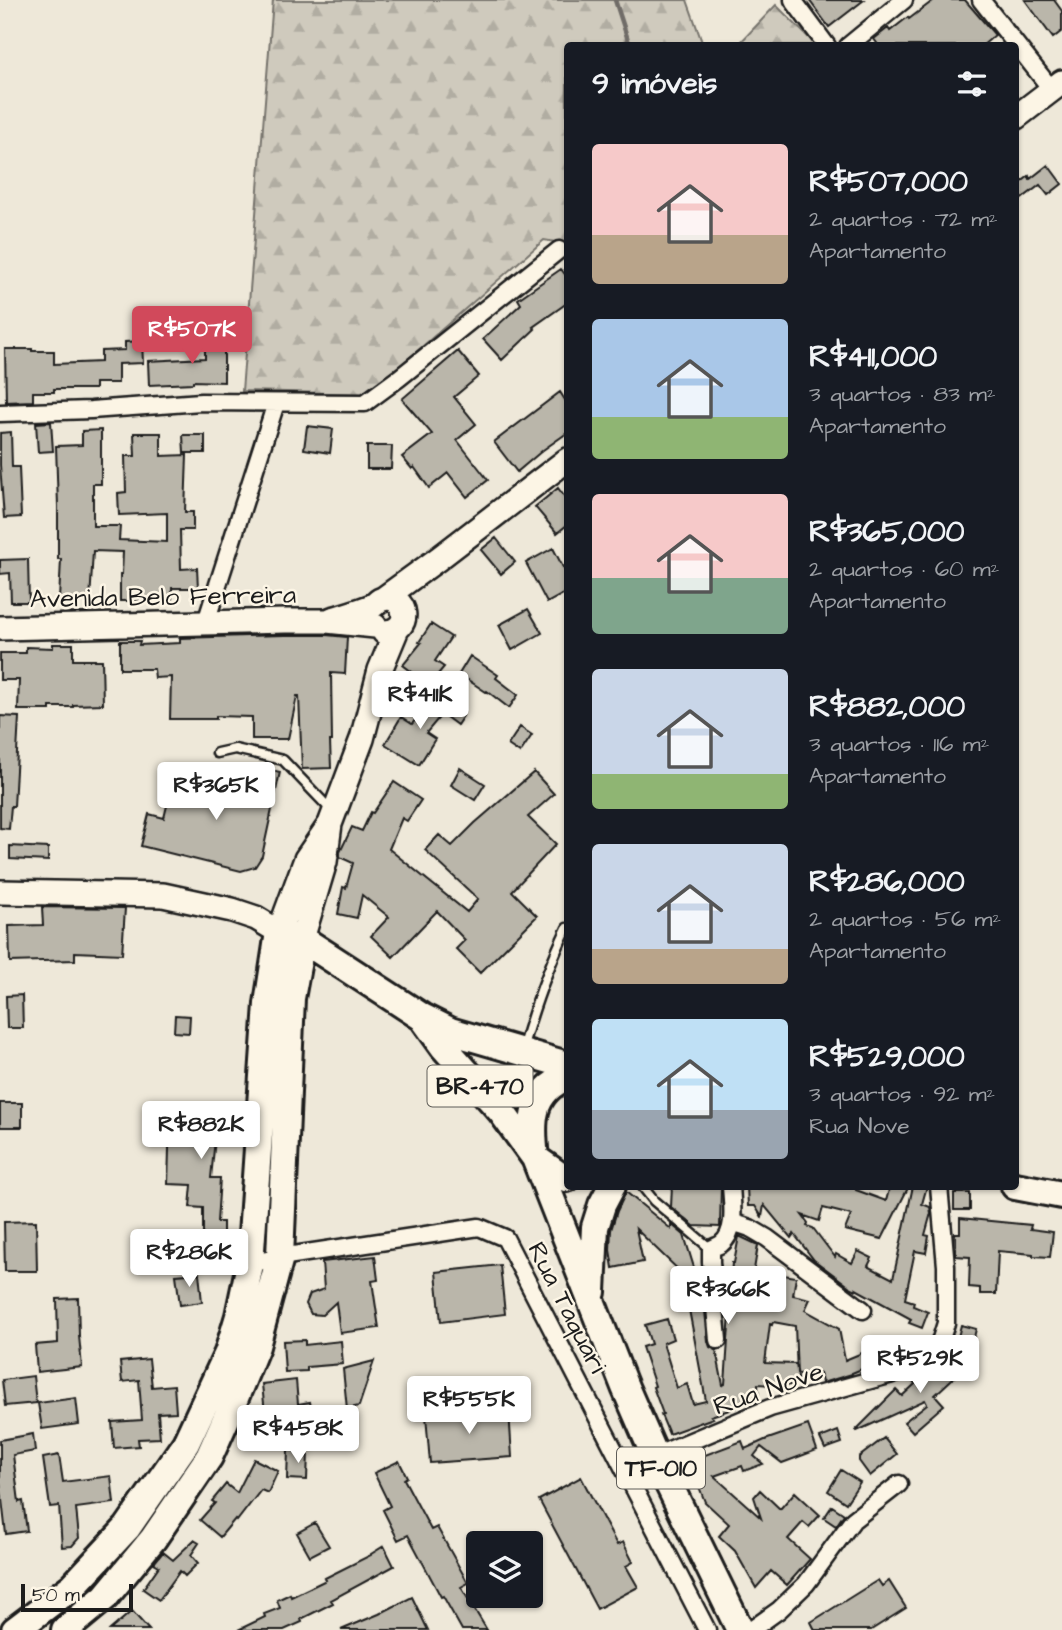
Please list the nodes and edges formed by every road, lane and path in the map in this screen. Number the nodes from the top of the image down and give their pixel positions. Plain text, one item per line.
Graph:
1 (793, 0) edge
2 (904, 0) edge
3 (981, 0) edge
4 (824, 42) edge
5 (853, 42) edge
6 (1018, 42) edge
7 (1019, 43) edge
8 (1057, 86) edge
9 (1019, 115) edge
10 (559, 250) dead end
11 (276, 403) junction
12 (0, 413) edge
13 (564, 462) edge
14 (385, 617) junction
15 (206, 622) junction
16 (0, 628) edge
17 (217, 753) dead end
18 (332, 818) junction
19 (0, 892) edge
20 (564, 934) edge
21 (290, 936) junction
22 (422, 1017) junction
23 (522, 1052) junction
24 (564, 1064) edge
25 (564, 1079) edge
26 (535, 1158) junction
27 (564, 1177) edge
28 (1019, 1187) edge
29 (610, 1190) edge
30 (645, 1190) edge
31 (731, 1190) edge
32 (939, 1190) edge
33 (1062, 1195) edge
34 (732, 1223) junction
35 (711, 1249) junction
36 (280, 1257) junction
37 (250, 1264) junction
38 (591, 1301) junction
39 (863, 1310) dead end
40 (718, 1340) dead end
41 (186, 1443) junction
42 (209, 1457) junction
43 (655, 1457) junction
44 (900, 1484) dead end
45 (15, 1630) edge
46 (65, 1630) edge
47 (707, 1630) edge
48 (740, 1630) edge
49 (751, 1630) edge

1 - 4 street
2 - 5 street
3 - 6 street
7 - 8 street
8 - 9 main road
10 - 11 street
11 - 12 street
11 - 15 street
13 - 14 main road, Avenida Belo Ferreira
14 - 15 main road, Avenida Belo Ferreira
14 - 18 main road
15 - 16 main road, Avenida Belo Ferreira
17 - 18 lane
18 - 21 main road
19 - 21 main road
20 - 23 lane
21 - 22 main road, BR-470
21 - 36 main road
21 - 37 main road
22 - 23 main road, BR-470
22 - 26 main road, BR-470
23 - 24 main road, BR-470
25 - 26 main road
26 - 27 main road, BR-470
26 - 38 main road
28 - 33 main road
29 - 38 main road
30 - 35 lane
31 - 34 street
32 - 43 street, Rua Nove
34 - 35 street
34 - 39 street
35 - 40 street
36 - 37 street, Rua Taquari
36 - 42 main road
36 - 47 street, Rua Taquari
37 - 41 main road
38 - 43 main road, TF-010
41 - 42 main road
41 - 45 main road
42 - 46 main road
43 - 48 main road, TF-010
44 - 49 street

